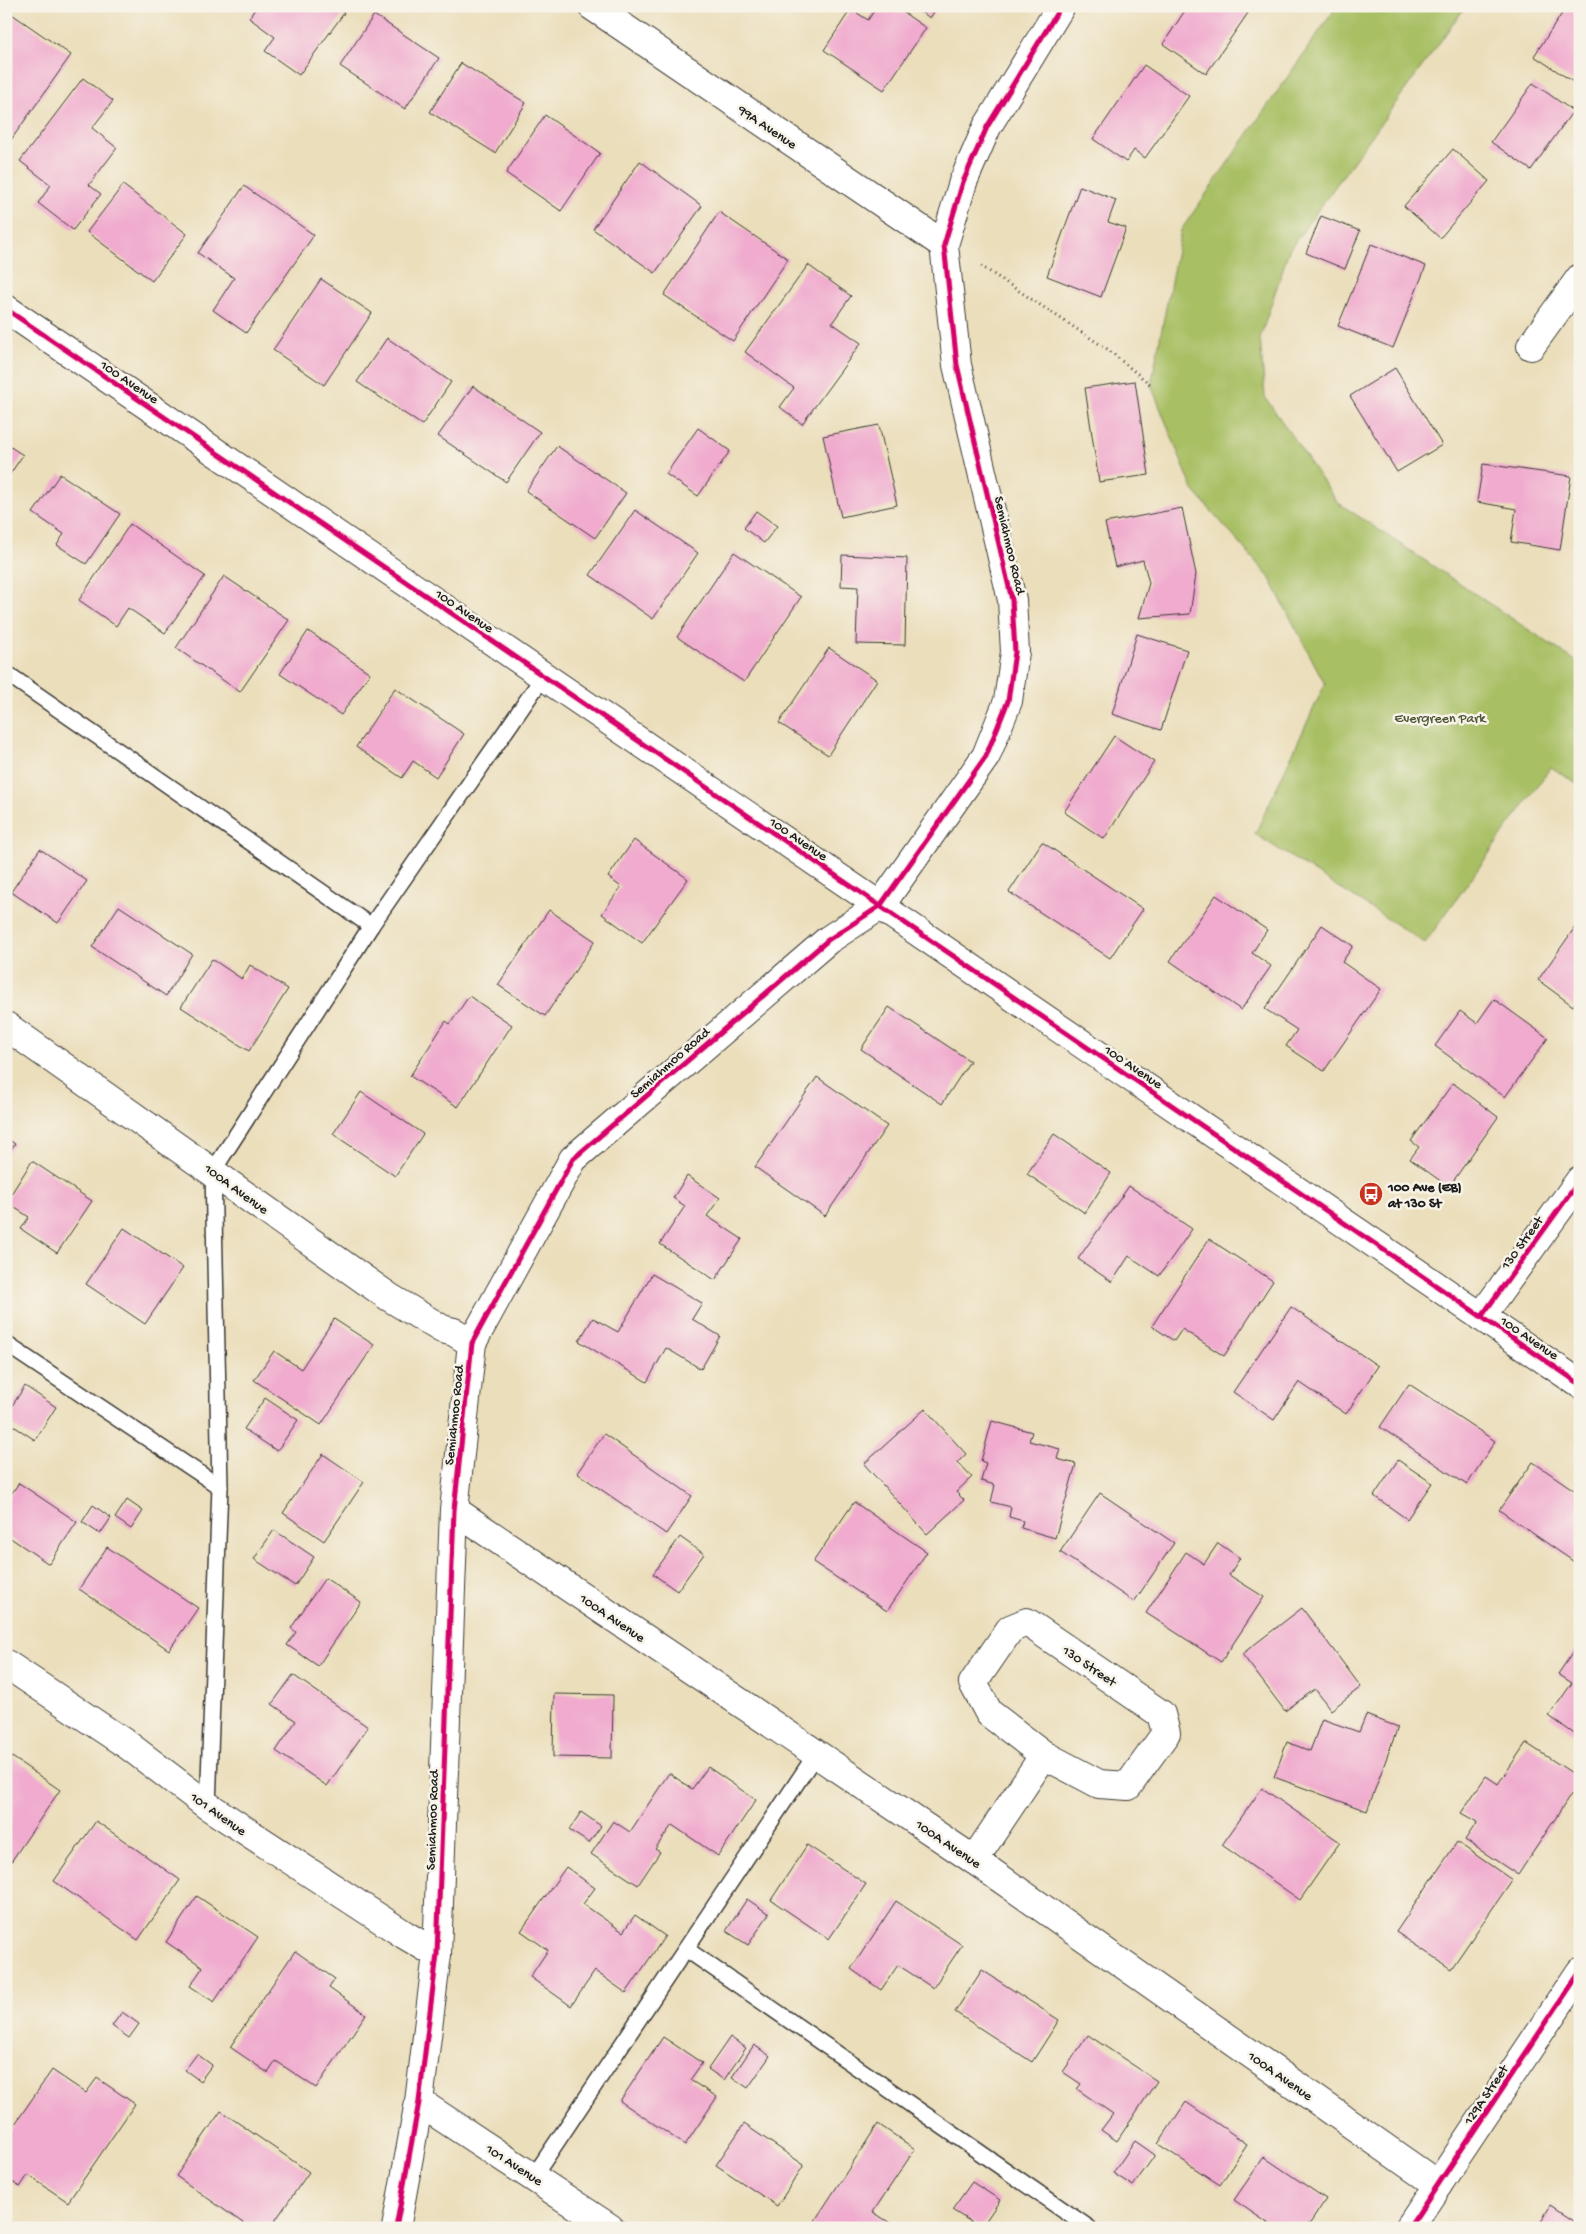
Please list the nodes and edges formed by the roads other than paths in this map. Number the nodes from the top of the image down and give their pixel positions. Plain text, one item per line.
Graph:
1 (592, 6) edge
2 (1061, 6) edge
3 (944, 245) junction
4 (1580, 278) edge
5 (6, 309) edge
6 (1531, 346) dead end
7 (6, 672) edge
8 (543, 677) junction
9 (880, 906) junction
10 (371, 926) junction
11 (6, 1026) edge
12 (213, 1171) junction
13 (1580, 1180) edge
14 (1481, 1317) junction
15 (472, 1343) junction
16 (6, 1344) edge
17 (1580, 1384) edge
18 (220, 1487) junction
19 (454, 1510) junction
20 (6, 1664) edge
21 (816, 1754) junction
22 (1044, 1755) junction
23 (208, 1806) junction
24 (974, 1860) junction
25 (686, 1949) junction
26 (437, 1954) junction
27 (1580, 1972) edge
28 (418, 2102) junction
29 (534, 2176) junction
30 (1438, 2184) junction
31 (396, 2228) edge
32 (610, 2228) edge
33 (1089, 2228) edge
34 (1409, 2228) edge

1 - 3 street, 99A Avenue
2 - 3 street, Semiahmoo Road
3 - 9 street, Semiahmoo Road
4 - 6 street
5 - 8 street, 100 Avenue
7 - 10 lane
8 - 9 street, 100 Avenue
8 - 10 lane
9 - 14 street, 100 Avenue
9 - 15 street, Semiahmoo Road
10 - 12 lane
11 - 12 street, 100A Avenue
12 - 15 street, 100A Avenue
12 - 18 lane
13 - 14 street, 130 Street
14 - 17 street, 100 Avenue
15 - 19 street, Semiahmoo Road
16 - 18 lane
18 - 23 lane
19 - 21 street, 100A Avenue
19 - 26 street, Semiahmoo Road
20 - 23 street, 101 Avenue
21 - 24 street, 100A Avenue
21 - 25 lane
22 - 22 street, 130 Street
22 - 24 street
23 - 26 street, 101 Avenue
24 - 30 street, 100A Avenue
25 - 29 lane
25 - 33 lane
26 - 28 street, Semiahmoo Road
27 - 30 street, 129A Street
28 - 29 street, 101 Avenue
28 - 31 street, Semiahmoo Road
29 - 32 street, 101 Avenue
30 - 34 street, 129A Street

